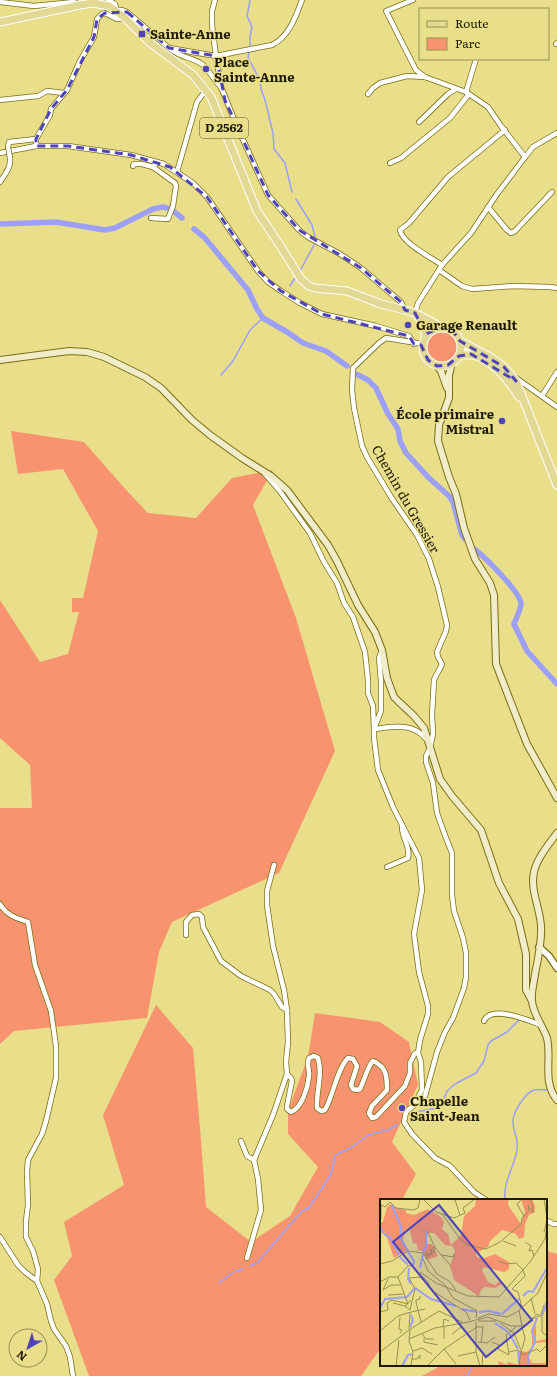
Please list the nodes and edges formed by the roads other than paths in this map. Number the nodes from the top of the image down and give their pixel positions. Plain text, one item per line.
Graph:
1 (108, 0) edge
2 (215, 0) edge
3 (302, 0) edge
4 (413, 0) edge
5 (0, 2) edge
6 (80, 5) junction
7 (117, 11) junction
8 (125, 18) junction
9 (0, 22) edge
10 (169, 48) junction
11 (216, 56) junction
12 (476, 60) edge
13 (425, 77) junction
14 (221, 87) junction
15 (456, 89) junction
16 (206, 90) junction
17 (64, 93) junction
18 (467, 93) junction
19 (368, 94) dead end
20 (0, 100) edge
21 (419, 122) dead end
22 (505, 130) junction
23 (557, 133) edge
24 (36, 138) junction
25 (36, 146) junction
26 (0, 153) edge
27 (525, 157) junction
28 (156, 162) junction
29 (390, 163) dead end
30 (133, 166) dead end
31 (153, 167) junction
32 (177, 172) junction
33 (0, 182) edge
34 (552, 192) dead end
35 (488, 207) junction
36 (151, 218) dead end
37 (442, 264) junction
38 (439, 270) junction
39 (557, 288) edge
40 (405, 310) junction
41 (415, 313) junction
42 (441, 328) junction
43 (426, 336) junction
44 (460, 341) junction
45 (414, 344) junction
46 (423, 344) junction
47 (459, 356) junction
48 (0, 360) edge
49 (452, 363) junction
50 (438, 366) junction
51 (501, 368) junction
52 (557, 372) edge
53 (520, 382) junction
54 (449, 392) junction
55 (542, 396) junction
56 (525, 406) junction
57 (557, 407) edge
58 (260, 469) junction
59 (557, 485) edge
60 (382, 650) junction
61 (374, 729) junction
62 (429, 745) junction
63 (557, 798) edge
64 (402, 824) junction
65 (557, 833) edge
66 (274, 865) dead end
67 (386, 867) dead end
68 (0, 904) edge
69 (186, 935) dead end
70 (539, 947) junction
71 (557, 968) edge
72 (532, 1001) junction
73 (287, 1010) junction
74 (484, 1021) dead end
75 (541, 1025) junction
76 (418, 1053) junction
77 (287, 1074) junction
78 (557, 1100) edge
79 (414, 1105) junction
80 (241, 1141) dead end
81 (254, 1160) junction
82 (484, 1199) edge
83 (547, 1221) edge
84 (557, 1224) edge
85 (0, 1237) edge
86 (247, 1258) dead end
87 (37, 1281) junction
88 (73, 1376) edge

1 - 7 street
2 - 11 street
3 - 11 street
4 - 13 street
5 - 6 street
6 - 7 main road, D 2562
6 - 9 main road, D 2562
7 - 8 main road, D 2562
7 - 10 street
8 - 16 main road, D 2562
8 - 17 street
10 - 11 street
10 - 14 street
11 - 14 street
12 - 18 street
13 - 15 street
13 - 19 street
14 - 40 street
15 - 18 street
15 - 21 street
16 - 32 street
16 - 40 main road, D 2562
17 - 20 street
17 - 24 street
18 - 22 street
18 - 29 street
22 - 27 street
22 - 37 street
23 - 27 street
24 - 25 street
24 - 33 street, bridge
25 - 26 street
25 - 28 street
27 - 35 street
28 - 31 street
28 - 32 street
30 - 31 street
31 - 36 street
32 - 45 street
34 - 35 street
35 - 37 street
37 - 38 street
38 - 39 street
38 - 41 street
40 - 41 main road, D 2562
41 - 42 main road, D 2562
41 - 43 main road
42 - 43 main road
42 - 44 main road
43 - 46 main road
44 - 47 main road
44 - 51 main road
45 - 46 street, Chemin du Gressier
45 - 62 street, Chemin du Gressier
46 - 50 main road
47 - 49 main road
47 - 51 main road
48 - 58 main road
49 - 50 main road
49 - 54 main road
50 - 54 main road
51 - 53 main road
51 - 56 main road
52 - 55 street
53 - 55 street
53 - 56 main road
54 - 63 main road
55 - 57 street
56 - 59 main road
58 - 60 main road
58 - 61 street
60 - 61 street
60 - 62 main road
61 - 62 street
61 - 64 street
62 - 72 main road
62 - 79 street, Chemin du Gressier
64 - 67 street
64 - 76 street
65 - 70 main road
66 - 73 street
68 - 87 street
69 - 73 street
70 - 71 street
70 - 72 main road
72 - 75 main road
73 - 77 street
74 - 75 street
75 - 78 main road
76 - 77 street
76 - 79 street
77 - 81 street
79 - 82 street
80 - 81 street
81 - 86 street
83 - 84 street
85 - 87 street
87 - 88 street

